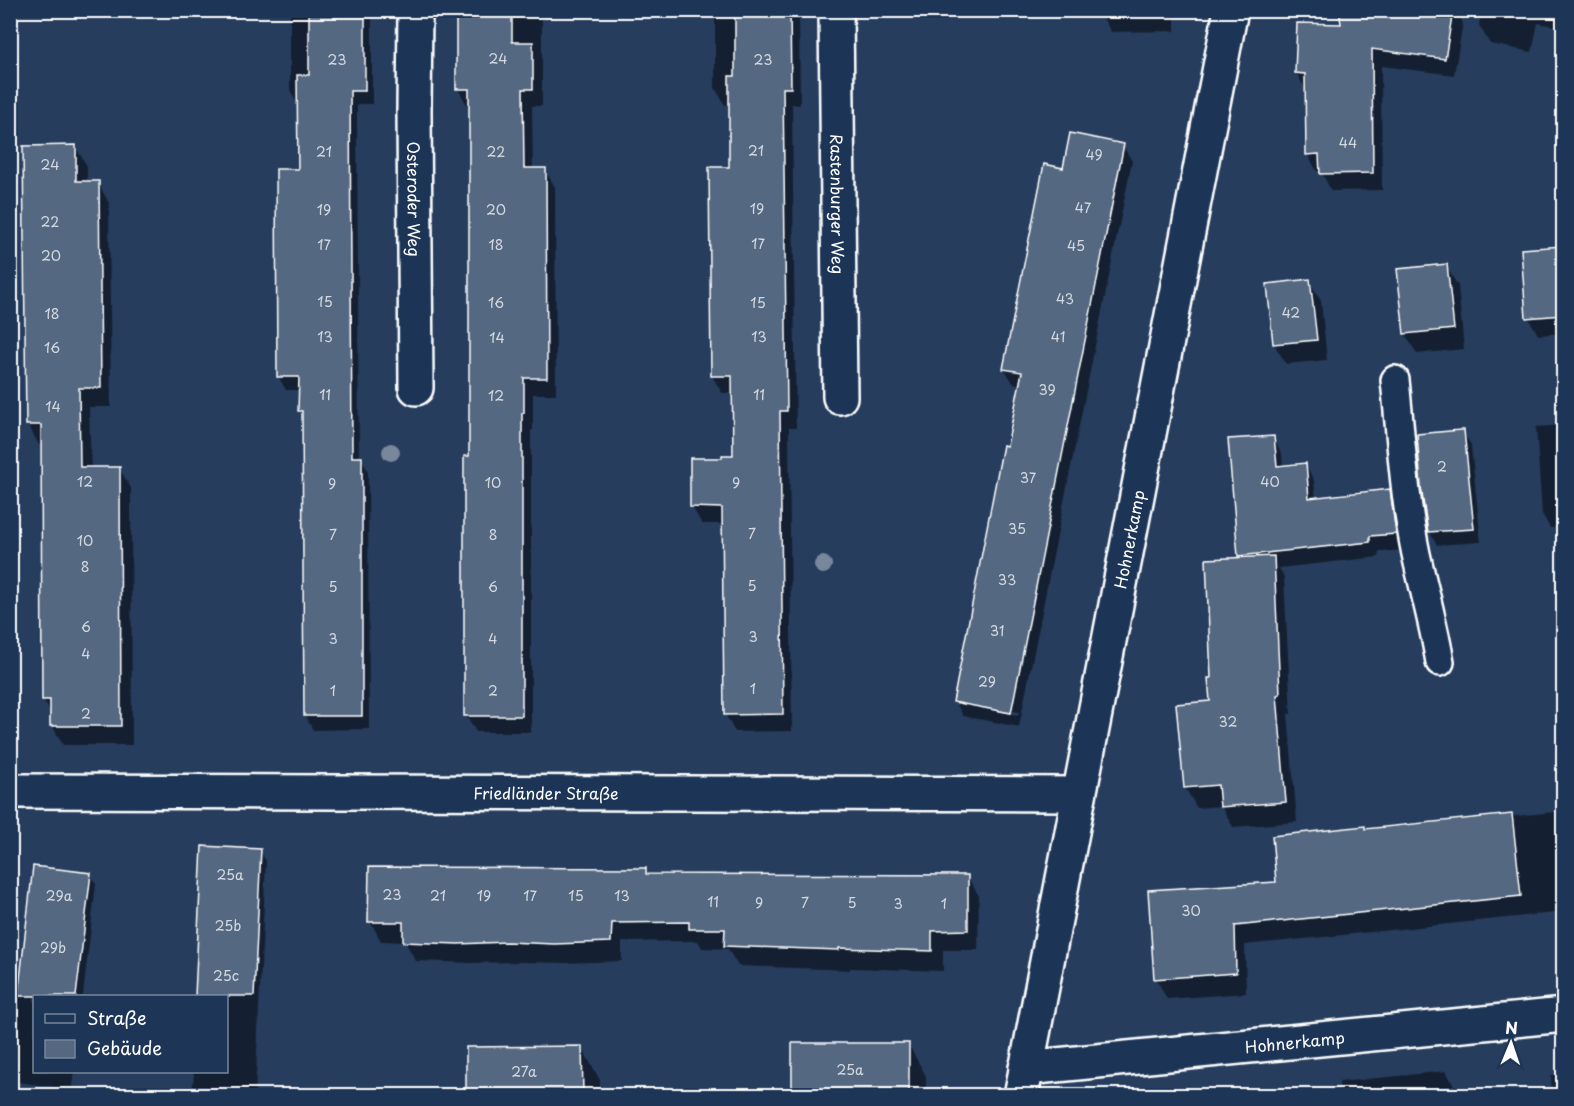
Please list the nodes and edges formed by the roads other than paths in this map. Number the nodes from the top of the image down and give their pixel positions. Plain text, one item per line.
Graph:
1 (414, 10) edge
2 (837, 10) edge
3 (1231, 10) edge
4 (1395, 380) dead end
5 (416, 388) dead end
6 (840, 397) dead end
7 (1440, 662) dead end
8 (10, 791) edge
9 (1079, 794) junction
10 (1563, 1015) edge
11 (1023, 1082) edge

1 - 5 street, Osteroder Weg
2 - 6 street, Rastenburger Weg
3 - 9 street, Hohnerkamp
4 - 7 lane
8 - 9 street, Friedländer Straße
9 - 11 street, Hohnerkamp
10 - 11 street, Hohnerkamp

